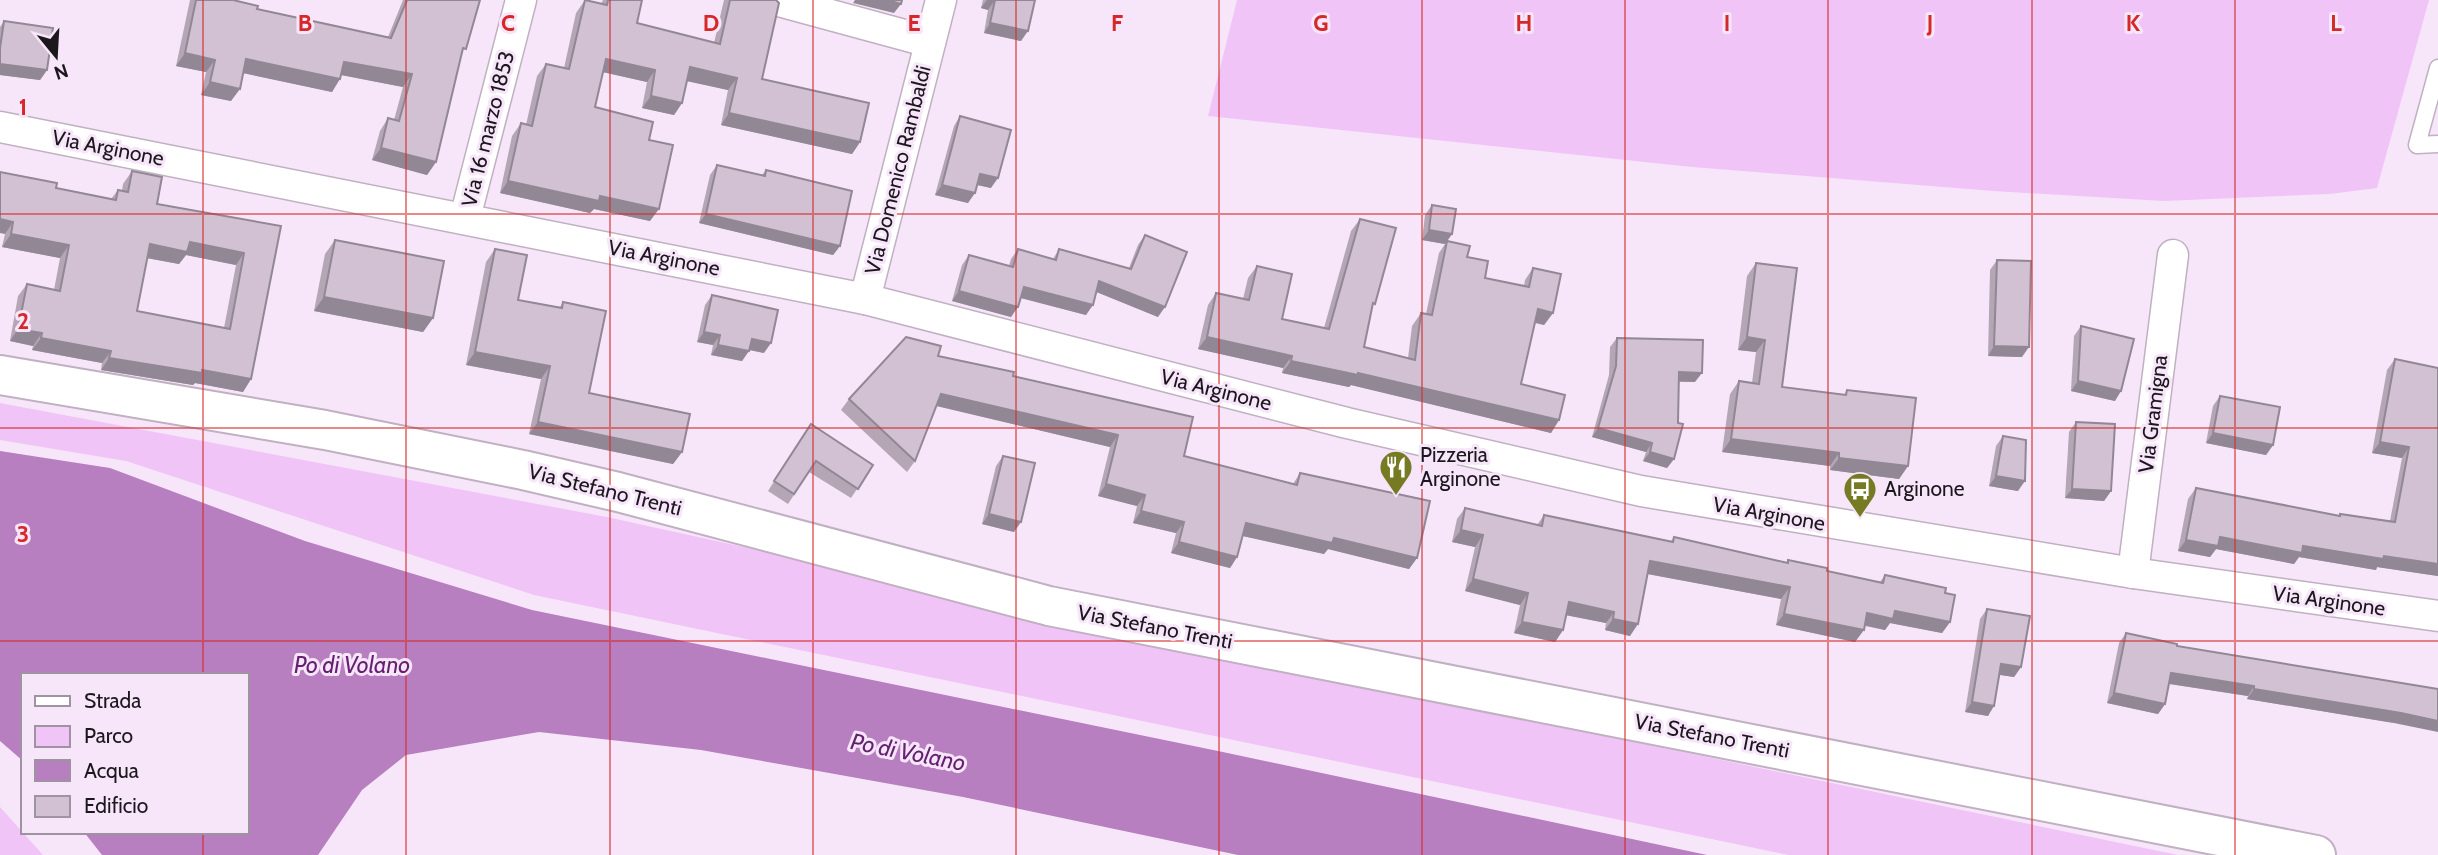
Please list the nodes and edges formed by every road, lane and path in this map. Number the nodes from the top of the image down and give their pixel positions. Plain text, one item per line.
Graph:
1 (521, 0) edge
2 (941, 0) edge
3 (779, 1) edge
4 (930, 41) junction
5 (2438, 68) edge
6 (0, 127) edge
7 (2438, 144) edge
8 (465, 218) junction
9 (2173, 255) dead end
10 (865, 299) junction
11 (0, 374) edge
12 (2133, 573) junction
13 (2438, 616) edge
14 (2316, 855) edge

1 - 8 street, Via 16 marzo 1853
2 - 4 street, Via Domenico Rambaldi
3 - 4 street, Via Domenico Rambaldi
4 - 10 street, Via Domenico Rambaldi
5 - 7 lane
6 - 8 street, Via Arginone
8 - 10 street, Via Arginone
9 - 12 street, Via Gramigna
10 - 12 street, Via Arginone
11 - 14 main road, Via Stefano Trenti
12 - 13 street, Via Arginone

